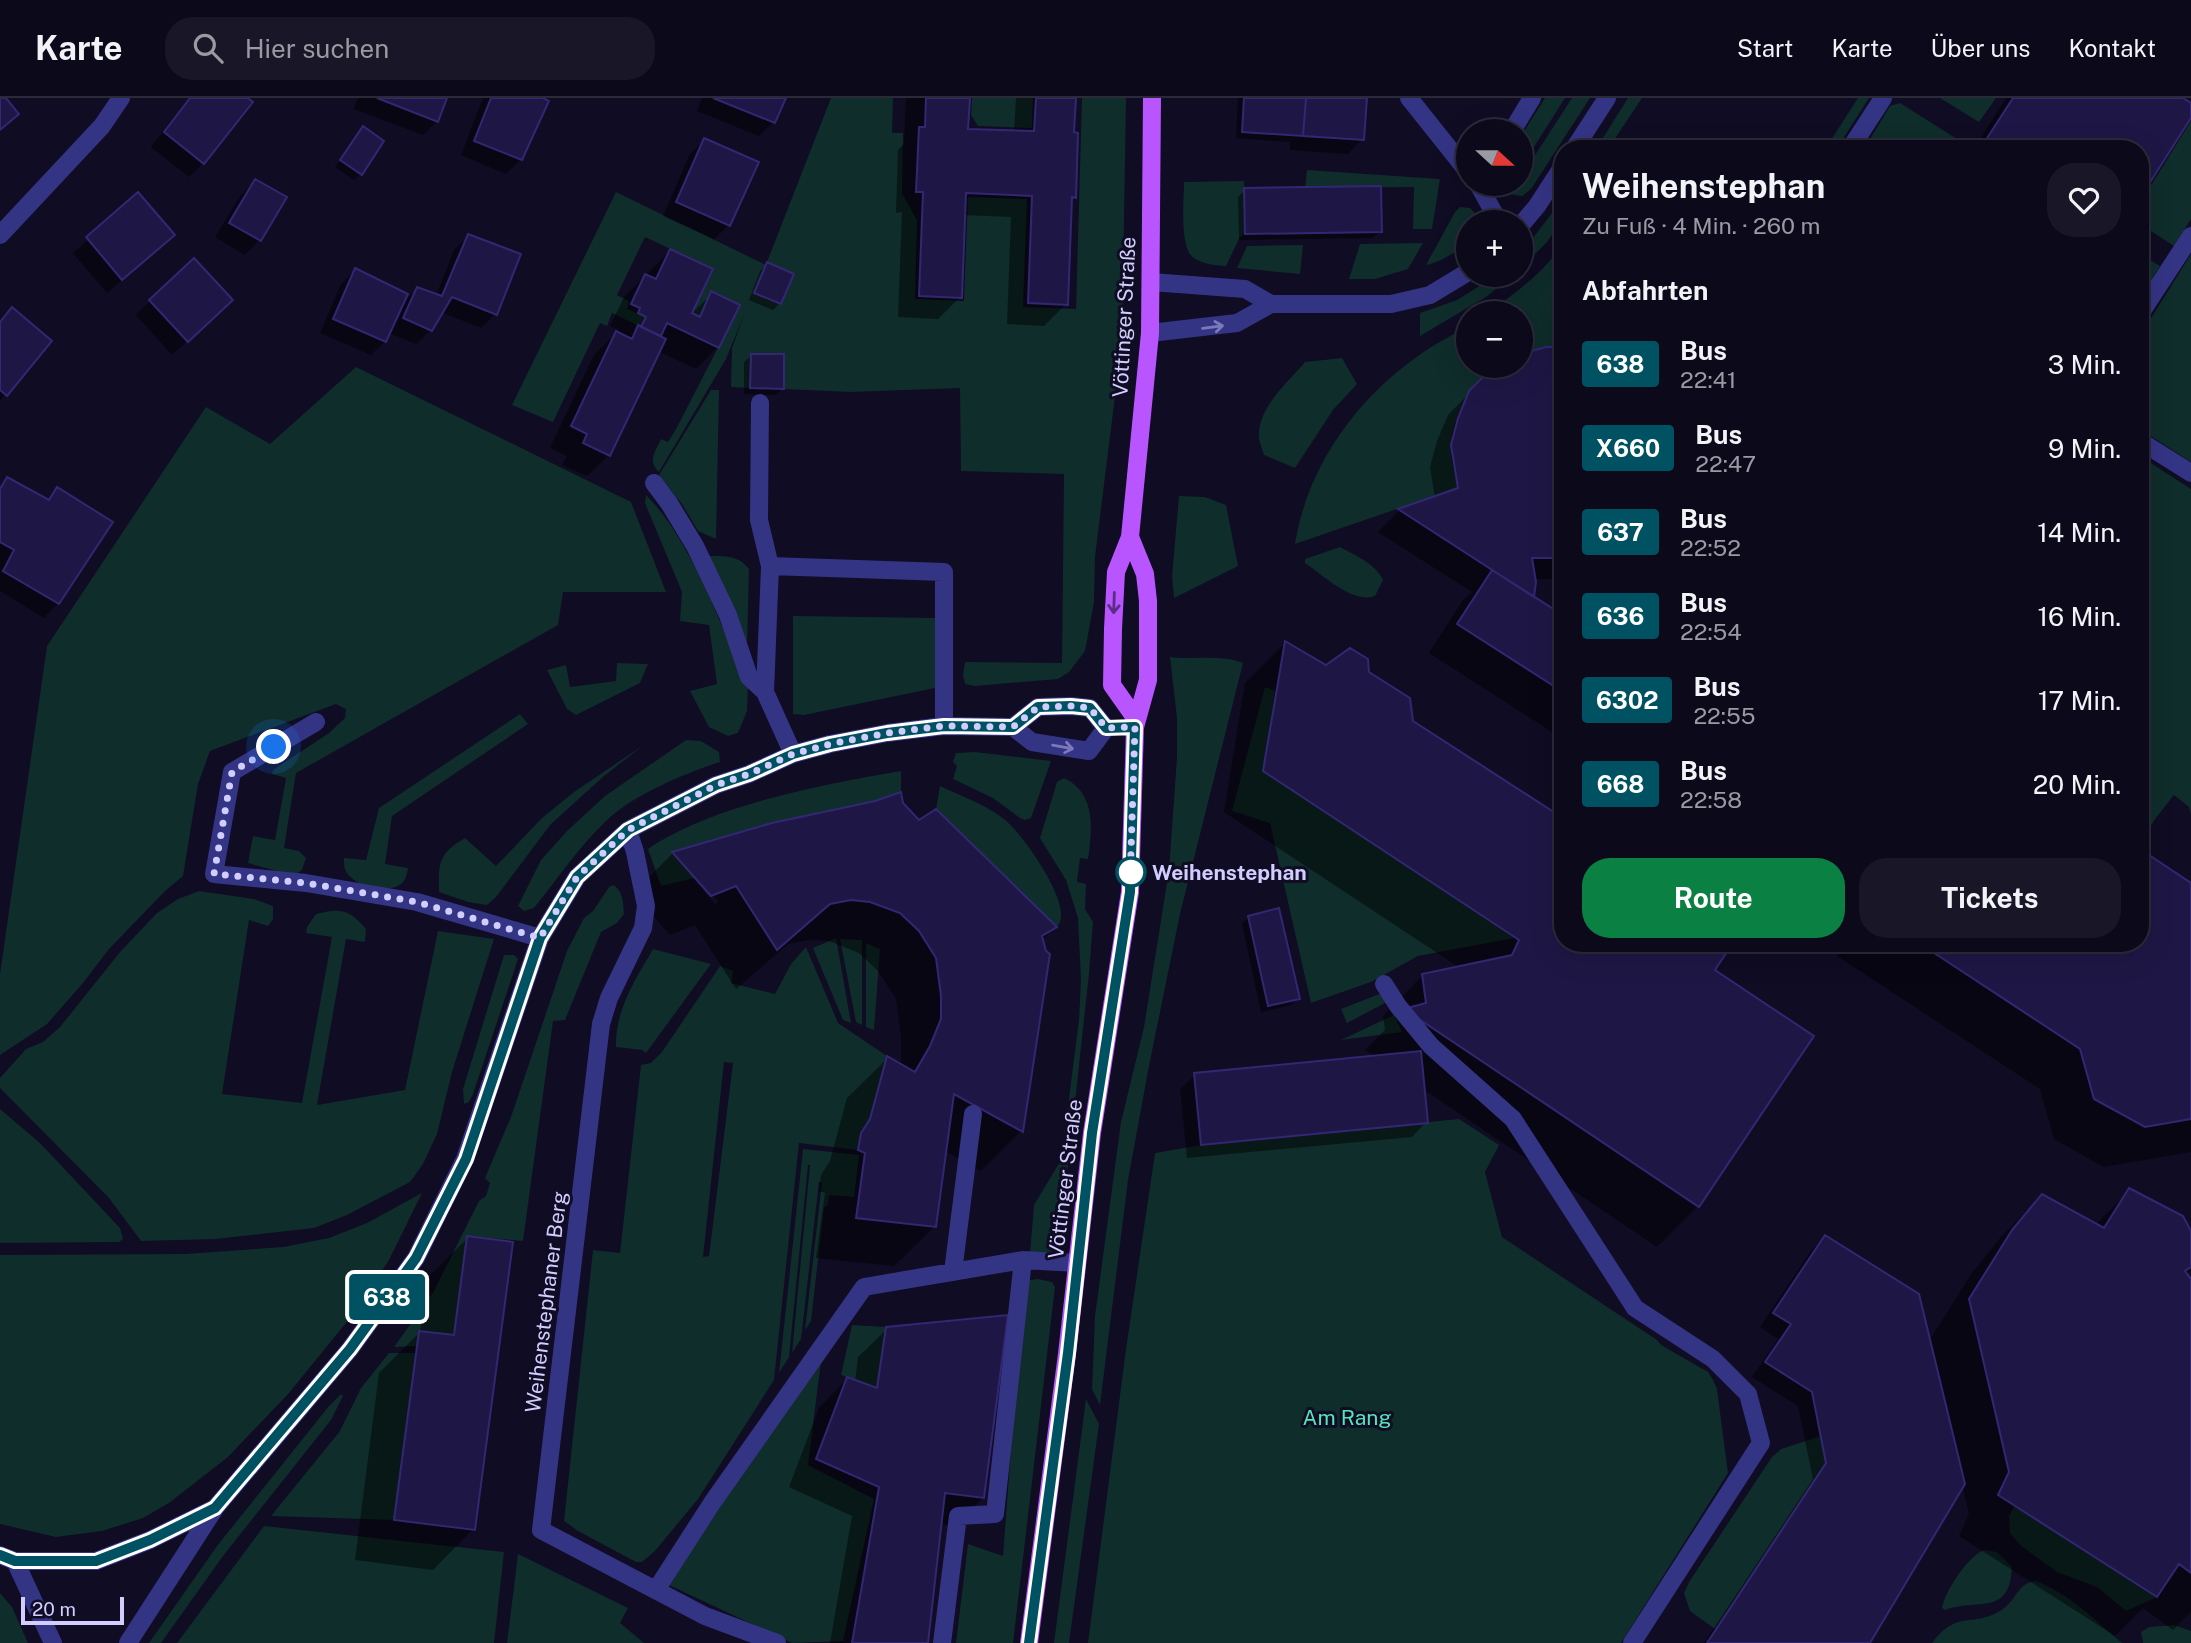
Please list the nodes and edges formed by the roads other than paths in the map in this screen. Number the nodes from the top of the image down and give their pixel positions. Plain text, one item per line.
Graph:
1 (121, 98) edge
2 (1152, 98) edge
3 (1409, 98) edge
4 (1532, 98) edge
5 (1607, 98) edge
6 (1883, 98) edge
7 (1519, 119) edge
8 (1580, 140) edge
9 (1856, 140) edge
10 (1456, 156) edge
11 (1554, 180) edge
12 (1533, 211) edge
13 (0, 235) edge
14 (2191, 236) edge
15 (1456, 279) edge
16 (1151, 282) junction
17 (2149, 300) edge
18 (1271, 304) junction
19 (1150, 333) junction
20 (761, 403) dead end
21 (2149, 447) edge
22 (2191, 473) edge
23 (654, 483) dead end
24 (1130, 537) junction
25 (770, 566) junction
26 (765, 692) junction
27 (316, 722) dead end
28 (1136, 723) junction
29 (944, 726) junction
30 (1013, 727) junction
31 (1106, 728) junction
32 (793, 754) junction
33 (628, 830) junction
34 (540, 938) junction
35 (1384, 984) dead end
36 (973, 1114) dead end
37 (1023, 1260) junction
38 (1077, 1263) junction
39 (953, 1272) junction
40 (215, 1508) junction
41 (7, 1558) edge
42 (656, 1590) junction
43 (53, 1643) edge
44 (128, 1643) edge
45 (777, 1643) edge
46 (942, 1643) edge
47 (1029, 1643) edge
48 (1632, 1643) edge

1 - 13 street
2 - 16 main road, Vöttinger Straße
3 - 10 street
4 - 7 street
5 - 8 street
6 - 9 street
11 - 12 street
14 - 17 street
15 - 18 street
16 - 18 street
16 - 19 main road, Vöttinger Straße
19 -> 18 street
19 - 24 main road, Vöttinger Straße
20 - 25 street
21 - 22 street
23 - 26 street
24 - 28 main road, Vöttinger Straße
24 -> 28 main road, Vöttinger Straße
25 - 26 street
25 - 29 street
26 - 32 street
27 - 34 street
28 - 31 street
28 - 38 main road, Vöttinger Straße
29 - 30 street
29 - 32 street
30 - 31 street
30 -> 31 street
32 - 33 street
33 - 34 street
33 - 42 street, Weihenstephaner Berg
34 - 40 street
35 - 48 street
36 - 39 street
37 - 38 street
37 - 39 street
37 - 46 street
38 - 47 main road, Vöttinger Straße
39 - 42 street
40 - 41 street
40 - 44 street
41 - 43 street
42 - 45 street, Weihenstephaner Berg

